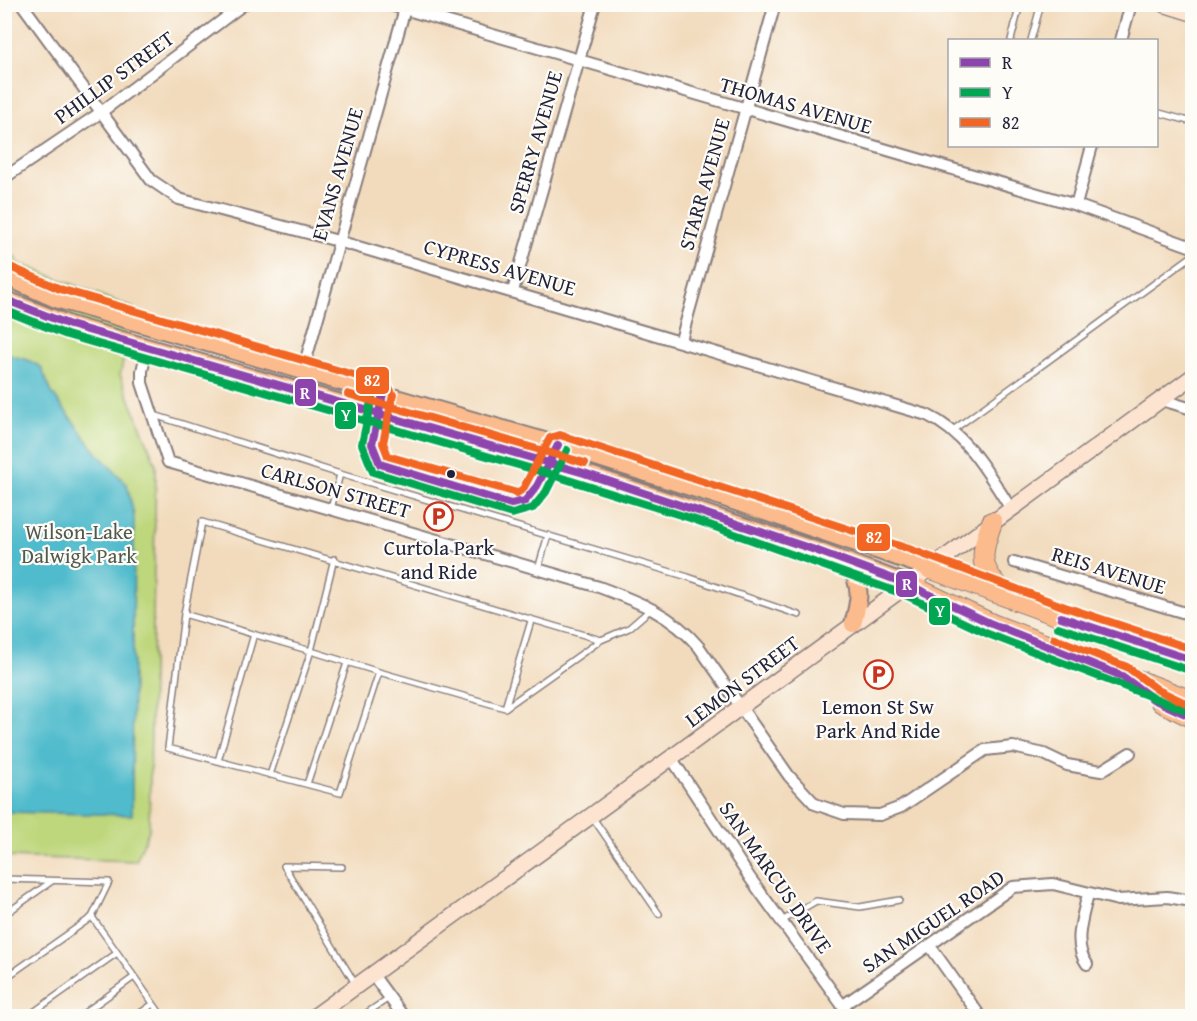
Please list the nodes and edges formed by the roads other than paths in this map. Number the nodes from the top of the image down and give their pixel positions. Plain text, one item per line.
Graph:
1 (22, 4) edge
2 (244, 4) edge
3 (387, 4) edge
4 (596, 4) edge
5 (775, 4) edge
6 (1020, 4) edge
7 (1041, 4) edge
8 (1131, 4) edge
9 (1163, 4) edge
10 (405, 7) edge
11 (1192, 13) edge
12 (1011, 39) edge
13 (1031, 39) edge
14 (1121, 39) edge
15 (579, 62) junction
16 (745, 111) junction
17 (100, 113) junction
18 (1158, 113) edge
19 (1192, 122) edge
20 (1092, 147) edge
21 (4, 178) edge
22 (1076, 205) junction
23 (338, 241) junction
24 (1192, 247) edge
25 (1192, 256) edge
26 (4, 276) edge
27 (513, 291) junction
28 (4, 298) edge
29 (189, 338) junction
30 (681, 340) junction
31 (148, 345) junction
32 (307, 356) dead end
33 (1192, 377) edge
34 (382, 394) junction
35 (1162, 399) junction
36 (1192, 409) edge
37 (378, 414) junction
38 (154, 415) junction
39 (953, 430) junction
40 (558, 445) junction
41 (549, 463) junction
42 (340, 474) junction
43 (331, 509) junction
44 (1011, 509) junction
45 (992, 522) junction
46 (548, 535) junction
47 (334, 560) junction
48 (849, 562) junction
49 (1014, 562) dead end
50 (929, 568) junction
51 (538, 569) junction
52 (907, 584) junction
53 (1008, 598) junction
54 (651, 609) junction
55 (184, 614) junction
56 (799, 615) dead end
57 (1192, 615) edge
58 (531, 621) junction
59 (852, 624) junction
60 (254, 634) junction
61 (602, 640) junction
62 (1159, 649) junction
63 (311, 651) junction
64 (1192, 652) edge
65 (1192, 660) edge
66 (347, 663) junction
67 (379, 672) junction
68 (1122, 676) junction
69 (1192, 701) edge
70 (505, 708) junction
71 (741, 708) junction
72 (1192, 717) edge
73 (1130, 753) dead end
74 (672, 759) junction
75 (218, 761) junction
76 (270, 775) junction
77 (307, 784) junction
78 (592, 816) junction
79 (342, 867) dead end
80 (4, 879) edge
81 (52, 880) junction
82 (1088, 894) junction
83 (899, 900) dead end
84 (1192, 901) edge
85 (659, 914) dead end
86 (4, 915) edge
87 (92, 917) junction
88 (782, 921) junction
89 (930, 946) junction
90 (117, 953) junction
91 (1087, 964) dead end
92 (373, 975) junction
93 (134, 977) junction
94 (4, 979) edge
95 (357, 986) junction
96 (389, 998) junction
97 (153, 1004) junction
98 (842, 1006) junction
99 (28, 1017) edge
100 (80, 1017) edge
101 (136, 1017) edge
102 (162, 1017) edge
103 (315, 1017) edge
104 (362, 1017) edge
105 (403, 1017) edge
106 (850, 1017) edge
107 (980, 1017) edge

1 - 17 street, CYPRESS AVENUE
2 - 17 street, PHILLIP STREET
3 - 10 street, THOMAS AVENUE
4 - 15 street, SPERRY AVENUE
5 - 16 street, STARR AVENUE
6 - 12 lane
7 - 13 lane
8 - 14 street
9 - 11 street
10 - 15 street, THOMAS AVENUE
10 - 23 street, EVANS AVENUE
15 - 16 street, THOMAS AVENUE
15 - 27 street, SPERRY AVENUE
16 - 22 street, THOMAS AVENUE
16 - 30 street, STARR AVENUE
17 - 21 street, PHILLIP STREET
17 - 23 street, CYPRESS AVENUE
18 - 19 lane
20 - 22 street
22 - 24 street, THOMAS AVENUE
23 - 27 street, CYPRESS AVENUE
23 - 32 street, EVANS AVENUE
25 - 39 lane
26 - 29 main road
27 - 30 street, CYPRESS AVENUE
28 - 31 main road
29 - 31 main road
29 - 34 main road
30 - 39 street, CYPRESS AVENUE
31 - 37 main road
31 - 38 street, CARLSON STREET
33 - 35 street, LEMON STREET
34 - 37 lane
34 - 40 main road
35 - 36 street
35 - 44 street, LEMON STREET
37 - 41 main road
37 - 41 lane
38 - 42 lane
38 - 43 street, CARLSON STREET
39 - 44 street, CYPRESS AVENUE
40 - 41 lane
40 - 50 main road
41 - 48 main road
42 - 43 lane
42 - 46 lane
43 - 51 street, CARLSON STREET
44 - 45 street, LEMON STREET
45 - 50 street, LEMON STREET
45 - 53 highway
46 - 51 lane
46 - 56 lane
47 - 55 lane
47 - 58 lane
47 - 63 lane
48 - 52 main road
48 - 59 main road
49 - 57 street, REIS AVENUE
50 - 52 street, LEMON STREET
50 - 53 highway
51 - 54 street, CARLSON STREET
52 - 59 street, LEMON STREET
52 - 68 highway
53 - 62 highway
54 - 61 lane
54 - 71 street, CARLSON STREET
55 - 60 lane
55 - 75 lane
58 - 61 lane
58 - 70 lane
59 - 71 street, LEMON STREET
60 - 63 lane
60 - 75 lane
61 - 70 lane
62 - 64 highway
62 - 65 highway
63 - 66 lane
63 - 76 lane
66 - 67 lane
66 - 77 lane
67 - 70 lane
67 - 77 lane
68 - 69 highway
68 - 72 highway
71 - 73 street, CARLSON STREET
71 - 74 street, LEMON STREET
74 - 78 street, LEMON STREET
74 - 88 street, SAN MARCUS DRIVE
75 - 76 lane
76 - 77 lane
78 - 85 lane
78 - 92 street, LEMON STREET
79 - 95 lane
80 - 81 lane
81 - 86 lane
81 - 87 lane
82 - 84 street, SAN MIGUEL ROAD
82 - 89 street, SAN MIGUEL ROAD
82 - 91 street
83 - 88 lane
87 - 90 lane
87 - 94 lane
88 - 98 street, SAN MARCUS DRIVE
89 - 98 street, SAN MIGUEL ROAD
89 - 107 street
90 - 93 lane
90 - 99 lane
92 - 95 street, LEMON STREET
92 - 96 street
93 - 97 lane
93 - 100 lane
95 - 103 street, LEMON STREET
96 - 104 lane
96 - 105 street
97 - 101 lane
97 - 102 lane
98 - 106 street, SAN MARCUS DRIVE

